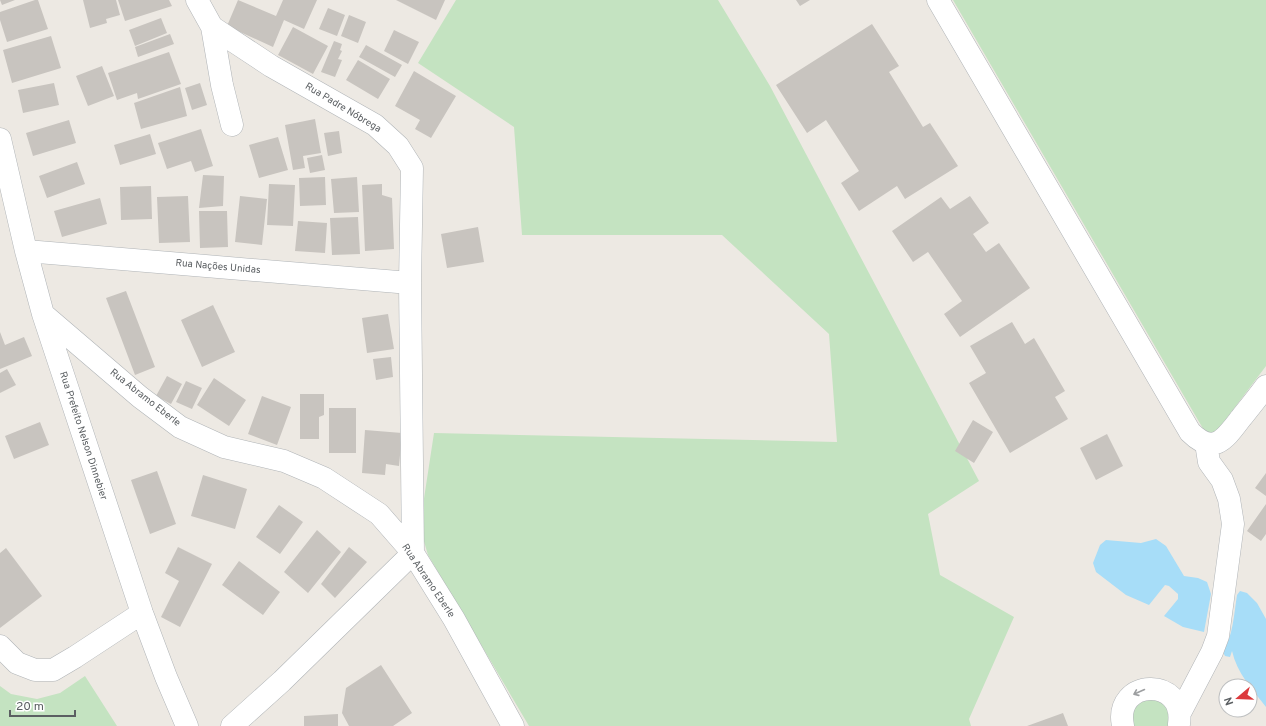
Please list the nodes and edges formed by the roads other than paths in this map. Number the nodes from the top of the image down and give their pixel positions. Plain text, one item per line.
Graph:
1 (197, 0) edge
2 (938, 0) edge
3 (212, 27) junction
4 (232, 125) dead end
5 (0, 139) edge
6 (26, 251) junction
7 (410, 283) junction
8 (43, 314) junction
9 (1266, 386) edge
10 (1206, 443) junction
11 (413, 553) junction
12 (142, 613) junction
13 (0, 646) edge
14 (1204, 669) junction
15 (1163, 691) junction
16 (1179, 720) edge
17 (187, 726) edge
18 (232, 726) edge
19 (513, 726) edge
20 (1124, 726) edge

1 - 3 street, Rua Padre Nóbrega
2 - 10 street
3 - 4 street
3 - 7 street, Rua Padre Nóbrega
5 - 6 street, Rua Prefeito Nelson Dinnebier
6 - 7 street, Rua Nações Unidas
6 - 8 street, Rua Prefeito Nelson Dinnebier
7 - 11 street, Rua Padre Nóbrega
8 - 11 street, Rua Abramo Eberle
8 - 12 street, Rua Prefeito Nelson Dinnebier
9 - 10 street
10 - 14 street
11 - 18 street
11 - 19 street, Rua Abramo Eberle
12 - 13 street
12 - 17 street, Rua Prefeito Nelson Dinnebier
14 - 15 street
14 - 16 street
15 - 16 street
15 -> 20 street

